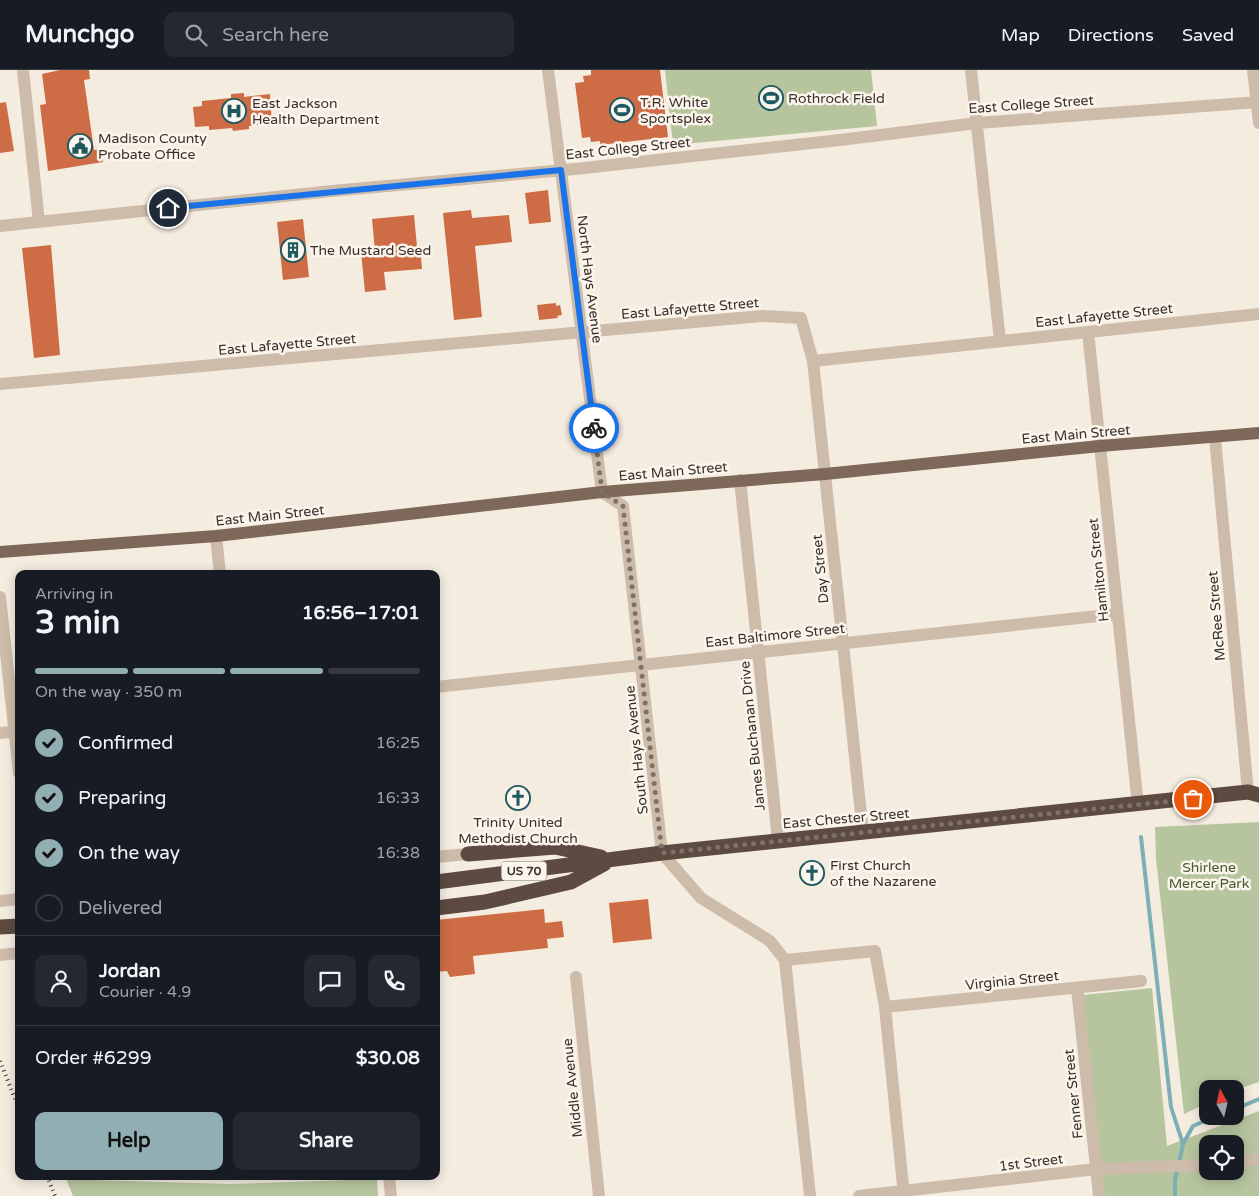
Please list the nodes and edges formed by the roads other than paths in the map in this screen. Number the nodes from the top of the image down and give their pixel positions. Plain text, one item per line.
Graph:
1 (23, 70) edge
2 (548, 70) edge
3 (971, 70) edge
4 (1253, 70) edge
5 (1258, 103) edge
6 (977, 123) junction
7 (1259, 123) edge
8 (561, 170) junction
9 (39, 222) junction
10 (0, 226) edge
11 (1259, 314) edge
12 (1088, 332) junction
13 (581, 333) junction
14 (1000, 341) junction
15 (813, 361) junction
16 (0, 384) edge
17 (1259, 433) edge
18 (1215, 438) junction
19 (1100, 446) junction
20 (824, 474) junction
21 (740, 480) junction
22 (602, 492) junction
23 (216, 536) junction
24 (0, 552) edge
25 (220, 570) edge
26 (0, 596) edge
27 (1117, 614) junction
28 (842, 643) junction
29 (758, 652) junction
30 (641, 665) junction
31 (440, 686) edge
32 (15, 723) edge
33 (15, 731) edge
34 (0, 733) edge
35 (1255, 791) edge
36 (1138, 805) junction
37 (862, 833) junction
38 (778, 840) junction
39 (662, 853) junction
40 (468, 854) joint
41 (440, 857) edge
42 (612, 860) junction
43 (440, 882) edge
44 (15, 899) edge
45 (0, 901) edge
46 (440, 908) edge
47 (15, 926) edge
48 (0, 928) edge
49 (15, 953) edge
50 (0, 955) edge
51 (785, 960) junction
52 (576, 977) dead end
53 (1140, 981) dead end
54 (1077, 988) junction
55 (885, 1007) junction
56 (1259, 1159) edge
57 (1244, 1161) edge
58 (1199, 1166) edge
59 (1096, 1170) junction
60 (389, 1180) edge
61 (904, 1194) edge
62 (391, 1196) edge
63 (599, 1196) edge
64 (810, 1196) edge
65 (858, 1196) edge
66 (1099, 1196) edge

1 - 9 street
2 - 8 street, North Hays Avenue
3 - 6 street
4 - 5 street
5 - 6 street, East College Street
5 - 7 street
6 - 8 street, East College Street
6 - 14 street
8 - 9 street, East College Street
8 - 13 street, North Hays Avenue
9 - 10 street, East College Street
11 - 12 street, East Lafayette Street
12 - 14 street, East Lafayette Street
12 - 19 street, Hamilton Street
13 - 15 street, East Lafayette Street
13 - 16 street, East Lafayette Street
13 - 22 street, North Hays Avenue
14 - 15 street, East Lafayette Street
15 - 20 street, Day Street
17 - 18 main road, East Main Street
18 - 19 main road, East Main Street
18 - 35 street, McRee Street
19 - 20 main road, East Main Street
19 - 27 street, Hamilton Street
20 - 21 main road, East Main Street
20 - 28 street, Day Street
21 - 22 main road, East Main Street
21 - 29 street, James Buchanan Drive
22 - 23 main road, East Main Street
22 - 30 street, South Hays Avenue
23 - 24 main road, East Main Street
23 - 25 street
26 - 32 street
27 - 28 street, East Baltimore Street
27 - 36 street, Hamilton Street
28 - 29 street, East Baltimore Street
28 - 37 street, Day Street
29 - 30 street, East Baltimore Street
29 - 38 street, James Buchanan Drive
30 - 31 street, East Baltimore Street
30 - 39 street, South Hays Avenue
33 - 34 street
35 - 36 highway, East Chester Street / US 70
36 - 37 highway, East Chester Street / US 70
37 - 38 highway, East Chester Street / US 70
38 - 39 highway, East Chester Street / US 70
39 - 42 highway, East Chester Street / US 70
39 - 51 street
40 - 41 street
40 - 42 highway
42 - 43 highway, East Chester Street / US 70
42 - 46 highway
44 - 45 street
47 - 48 highway
49 - 50 street
51 - 55 street
51 - 64 street
52 - 63 street, Middle Avenue
53 - 54 street, Virginia Street
54 - 55 street, Virginia Street
54 - 59 street, Fenner Street
55 - 61 street
56 - 57 street
58 - 59 street, 1st Street
59 - 61 street, 1st Street
59 - 66 street, Fenner Street
60 - 62 street
61 - 65 street, 1st Street

